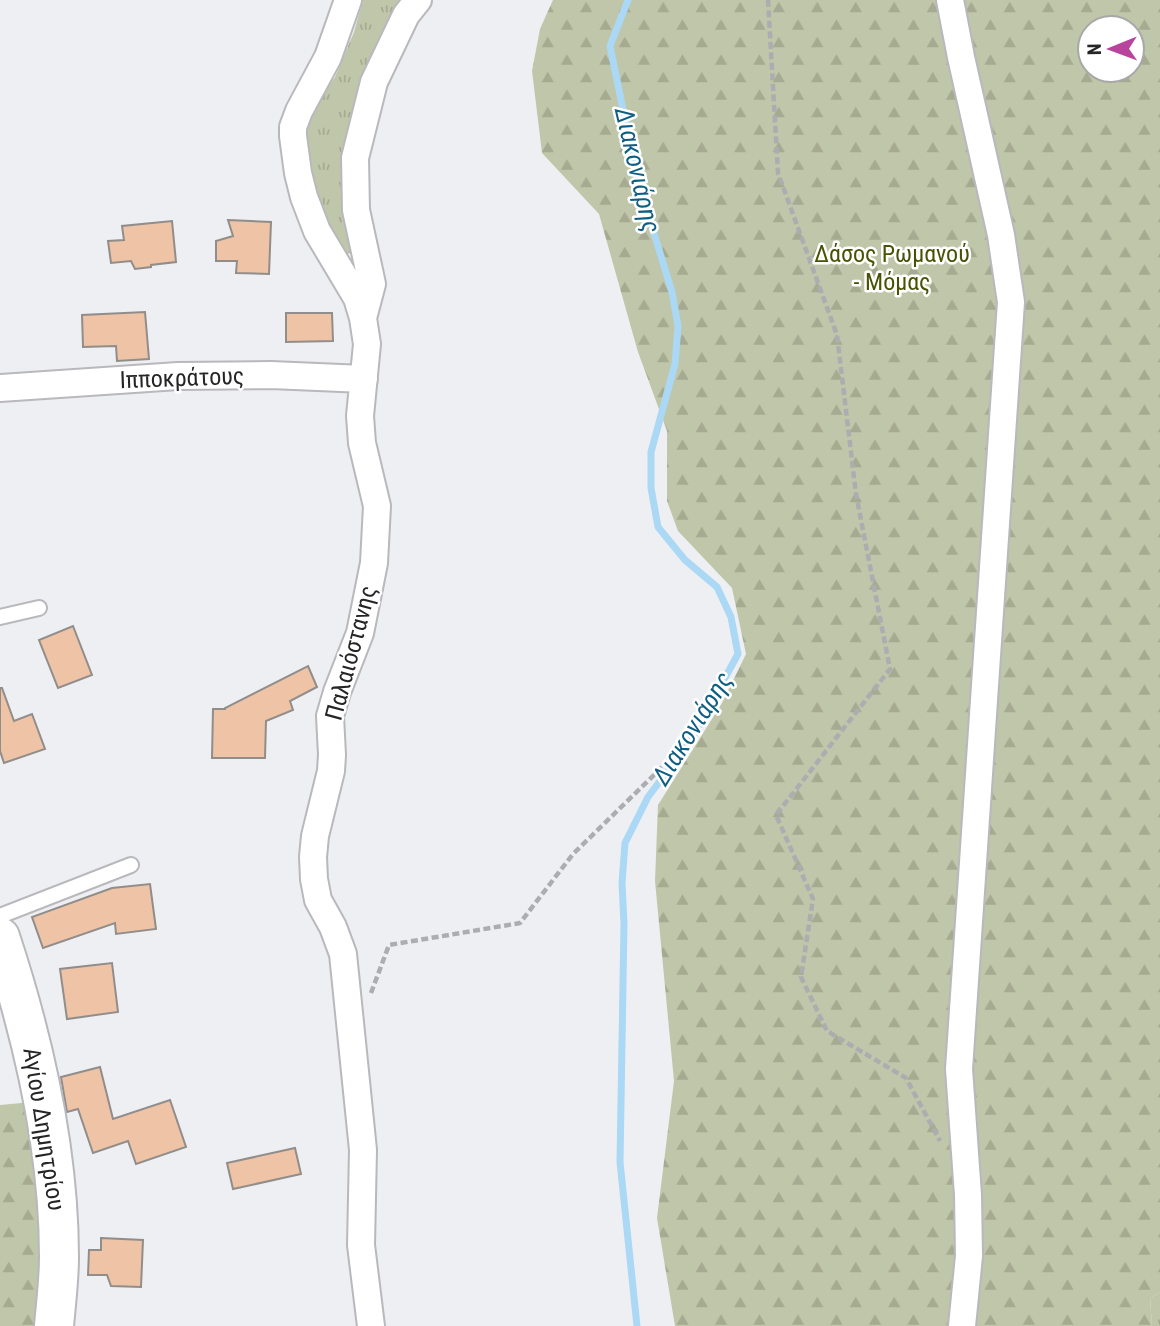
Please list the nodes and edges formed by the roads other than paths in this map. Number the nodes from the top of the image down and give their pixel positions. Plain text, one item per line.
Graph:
1 (348, 0) edge
2 (418, 0) edge
3 (950, 0) edge
4 (363, 317) junction
5 (364, 379) junction
6 (0, 388) edge
7 (39, 608) dead end
8 (0, 617) edge
9 (131, 865) dead end
10 (0, 916) edge
11 (0, 937) edge
12 (54, 1326) edge
13 (372, 1326) edge
14 (962, 1326) edge

1 - 4 street, Παλαιόστανης
2 - 4 street
3 - 14 street
4 - 5 street, Παλαιόστανης
5 - 6 street, Ιπποκράτους
5 - 13 street, Παλαιόστανης
7 - 8 lane
9 - 10 lane
11 - 12 main road, Αγίου Δημητρίου

